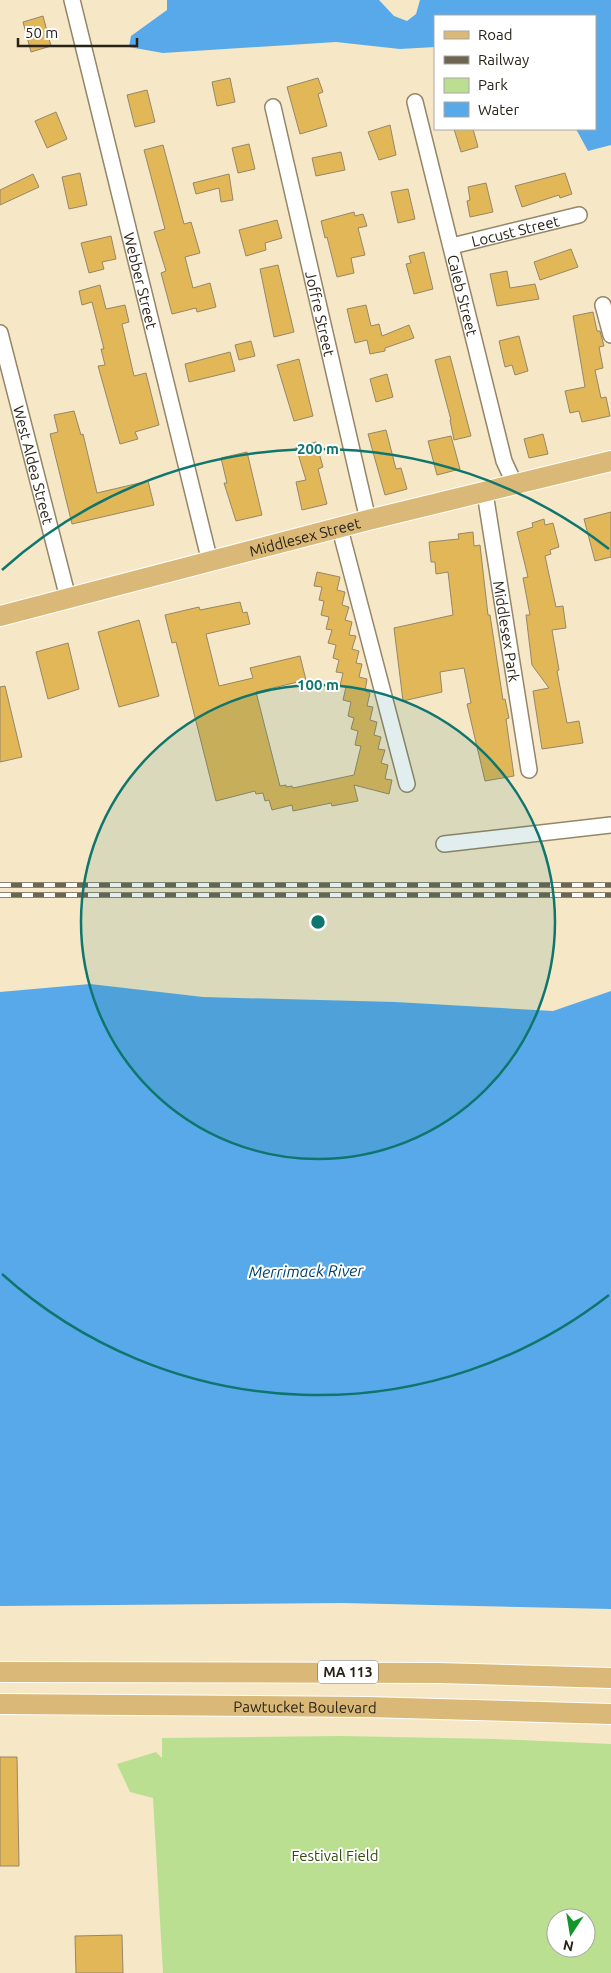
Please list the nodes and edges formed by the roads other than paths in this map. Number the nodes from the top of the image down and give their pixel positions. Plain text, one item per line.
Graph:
1 (72, 0) edge
2 (415, 102) dead end
3 (273, 107) dead end
4 (578, 215) dead end
5 (452, 246) junction
6 (603, 305) dead end
7 (0, 333) edge
8 (611, 335) edge
9 (611, 461) edge
10 (515, 485) junction
11 (485, 493) junction
12 (368, 520) junction
13 (340, 529) junction
14 (210, 562) junction
15 (68, 598) junction
16 (0, 616) edge
17 (528, 770) dead end
18 (407, 784) dead end
19 (611, 825) edge
20 (444, 844) dead end
21 (0, 1672) edge
22 (611, 1678) edge
23 (0, 1704) edge
24 (611, 1714) edge

1 - 14 street, Webber Street
2 - 5 street, Caleb Street
3 - 12 street, Joffre Street
4 - 5 street, Locust Street
5 - 10 street, Caleb Street
6 - 8 street
7 - 15 street, West Aldea Street
9 - 10 main road, Middlesex Street
10 - 11 main road, Middlesex Street
11 - 12 main road, Middlesex Street
11 - 17 street, Middlesex Park
12 - 13 main road, Middlesex Street
13 - 14 main road, Middlesex Street
13 - 18 street
14 - 15 main road, Middlesex Street
15 - 16 main road, Middlesex Street
19 - 20 street
21 - 22 main road, MA 113
23 - 24 main road, Pawtucket Boulevard / MA 113

